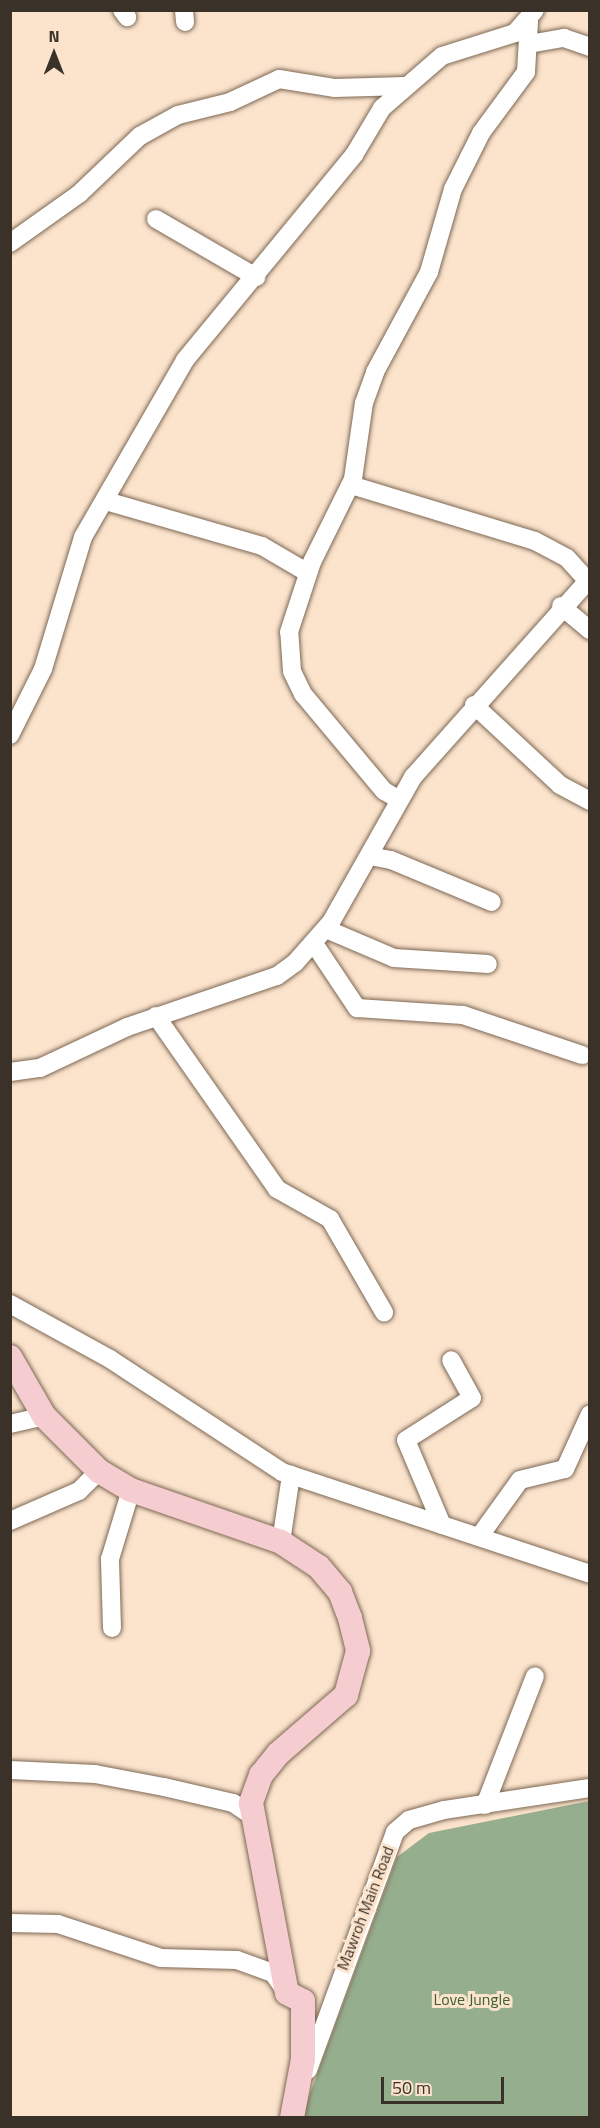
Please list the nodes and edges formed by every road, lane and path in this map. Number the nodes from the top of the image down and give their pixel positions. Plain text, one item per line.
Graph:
1 (532, 16) edge
2 (529, 44) junction
3 (590, 47) edge
4 (405, 86) junction
5 (156, 219) dead end
6 (10, 243) edge
7 (256, 277) junction
8 (351, 484) junction
9 (106, 501) junction
10 (308, 573) junction
11 (588, 579) edge
12 (561, 606) junction
13 (590, 630) edge
14 (474, 705) junction
15 (10, 735) edge
16 (398, 799) junction
17 (590, 801) edge
18 (370, 856) junction
19 (492, 902) dead end
20 (326, 929) junction
21 (315, 945) junction
22 (488, 964) dead end
23 (156, 1016) junction
24 (582, 1055) dead end
25 (10, 1072) edge
26 (10, 1304) edge
27 (384, 1312) dead end
28 (10, 1357) edge
29 (451, 1360) dead end
30 (590, 1414) edge
31 (44, 1416) junction
32 (10, 1424) edge
33 (583, 1456) edge
34 (99, 1471) junction
35 (291, 1475) junction
36 (130, 1490) junction
37 (10, 1521) edge
38 (442, 1525) junction
39 (479, 1537) junction
40 (281, 1542) junction
41 (590, 1574) edge
42 (112, 1628) dead end
43 (535, 1676) dead end
44 (10, 1770) edge
45 (590, 1788) edge
46 (485, 1805) junction
47 (252, 1816) junction
48 (10, 1923) edge
49 (287, 1993) junction
50 (293, 2113) edge

1 - 2 street
1 - 4 street
2 - 3 street
2 - 8 street
4 - 6 street
4 - 7 street
5 - 7 street
7 - 9 street
8 - 10 street
8 - 11 street
9 - 10 street
9 - 15 street
10 - 16 street
11 - 12 street
12 - 13 street
12 - 14 street
14 - 16 street
14 - 17 street
16 - 18 street
18 - 19 street
18 - 20 street
20 - 21 street
20 - 22 street
21 - 23 street
21 - 24 street
23 - 25 street
23 - 27 street
26 - 35 street
28 - 31 street
29 - 38 street
30 - 33 street
31 - 32 street
31 - 34 street
33 - 39 street
34 - 36 street
34 - 37 street
35 - 38 street
35 - 40 street
36 - 40 street
36 - 42 street
38 - 39 street
39 - 41 street
40 - 47 street
43 - 46 street
44 - 47 street
45 - 46 street, Mawroh Main Road
46 - 50 street, Mawroh Main Road
47 - 49 street
48 - 49 street
49 - 50 street

